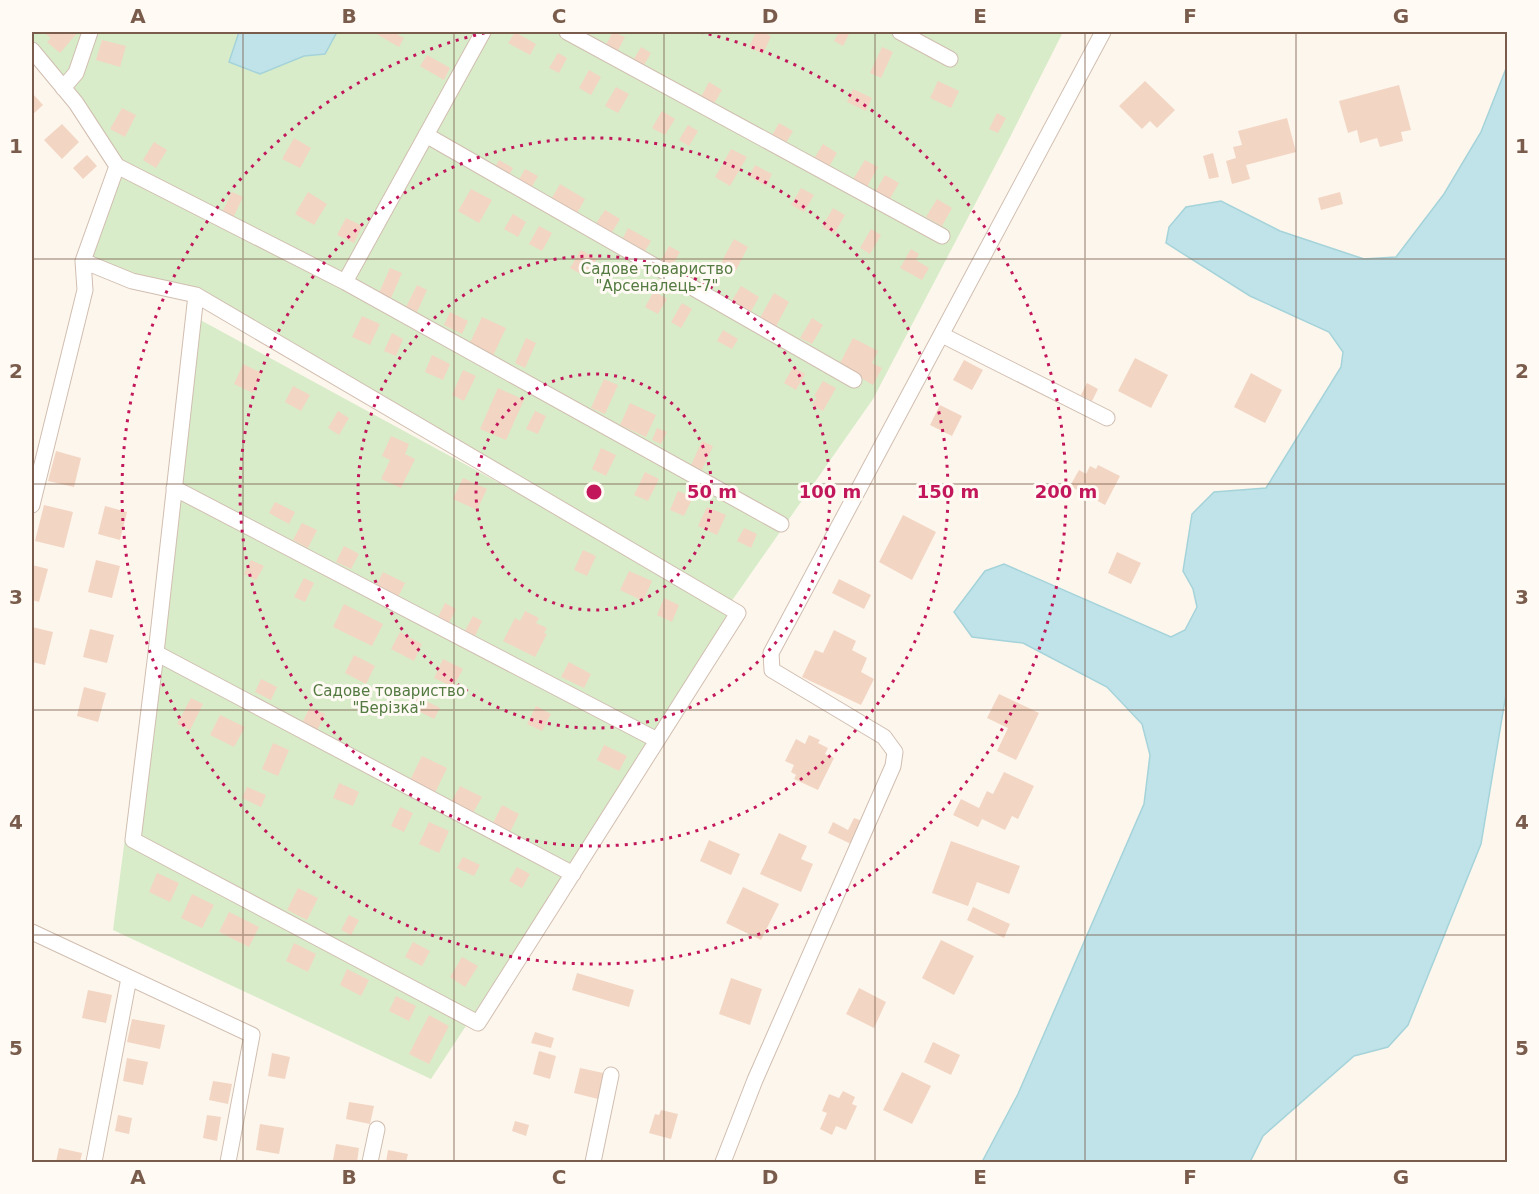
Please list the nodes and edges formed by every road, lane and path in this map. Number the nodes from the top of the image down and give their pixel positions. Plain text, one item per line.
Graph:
1 (90, 32) edge
2 (483, 32) edge
3 (567, 32) edge
4 (900, 32) edge
5 (1103, 32) edge
6 (32, 50) edge
7 (950, 59) dead end
8 (63, 88) junction
9 (426, 135) junction
10 (117, 166) junction
11 (942, 236) dead end
12 (83, 261) junction
13 (345, 282) junction
14 (196, 295) junction
15 (942, 335) junction
16 (854, 380) dead end
17 (1107, 418) dead end
18 (174, 488) junction
19 (32, 505) edge
20 (781, 524) dead end
21 (156, 653) junction
22 (657, 740) junction
23 (573, 874) junction
24 (32, 932) edge
25 (129, 978) junction
26 (611, 1075) dead end
27 (377, 1129) dead end
28 (94, 1162) edge
29 (228, 1162) edge
30 (370, 1162) edge
31 (593, 1162) edge
32 (723, 1162) edge

1 - 8 street
2 - 9 street
3 - 11 street
4 - 7 street
5 - 15 street
6 - 8 street
8 - 10 street
9 - 13 street
9 - 16 street
10 - 12 street
10 - 13 street
12 - 14 street
12 - 19 street
13 - 20 street
14 - 18 street
14 - 22 street
15 - 17 street
15 - 32 street
18 - 21 street
18 - 22 street
21 - 23 street
21 - 23 street
22 - 23 street
24 - 25 street
25 - 28 street
25 - 29 street
26 - 31 street
27 - 30 street

